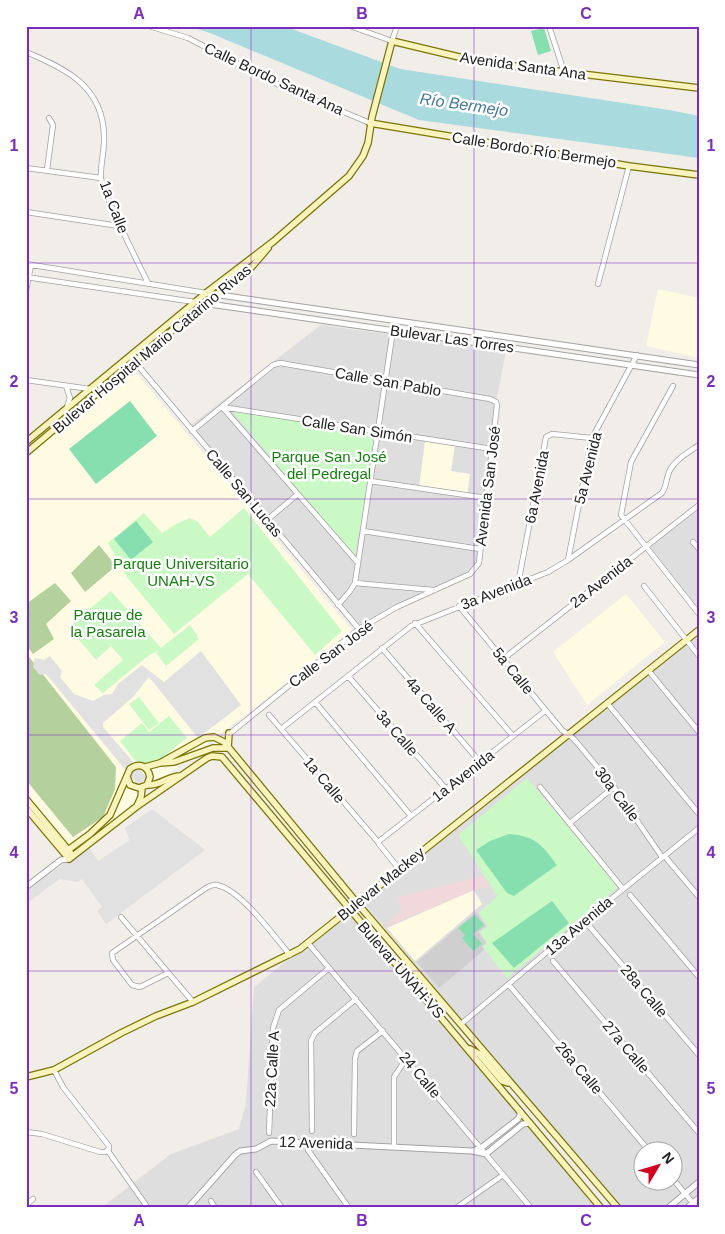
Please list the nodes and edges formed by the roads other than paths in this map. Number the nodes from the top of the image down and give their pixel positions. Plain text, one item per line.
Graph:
1 (149, 26) edge
2 (350, 26) edge
3 (396, 26) edge
4 (550, 26) edge
5 (392, 41) junction
6 (26, 52) edge
7 (564, 72) junction
8 (699, 88) edge
9 (49, 118) dead end
10 (370, 124) junction
11 (629, 166) junction
12 (26, 168) edge
13 (47, 170) junction
14 (699, 175) edge
15 (102, 178) junction
16 (26, 212) edge
17 (120, 226) junction
18 (274, 241) junction
19 (28, 265) edge
20 (28, 277) edge
21 (148, 284) junction
22 (598, 284) dead end
23 (26, 291) edge
24 (206, 292) junction
25 (218, 293) junction
26 (195, 302) junction
27 (205, 303) junction
28 (393, 330) junction
29 (637, 355) junction
30 (130, 356) junction
31 (134, 362) junction
32 (699, 365) edge
33 (631, 366) junction
34 (699, 375) edge
35 (26, 380) edge
36 (385, 381) junction
37 (66, 386) junction
38 (673, 386) dead end
39 (90, 388) junction
40 (496, 402) joint
41 (67, 407) junction
42 (222, 407) junction
43 (192, 431) junction
44 (378, 432) junction
45 (592, 438) junction
46 (26, 442) edge
47 (699, 445) edge
48 (492, 449) junction
49 (26, 453) edge
50 (370, 481) junction
51 (298, 494) junction
52 (486, 498) junction
53 (699, 505) edge
54 (267, 520) junction
55 (625, 520) junction
56 (363, 531) junction
57 (693, 542) dead end
58 (646, 547) junction
59 (480, 549) junction
60 (699, 549) edge
61 (568, 560) junction
62 (358, 563) junction
63 (476, 569) joint
64 (355, 582) junction
65 (518, 584) junction
66 (644, 586) dead end
67 (435, 590) junction
68 (338, 605) junction
69 (459, 606) junction
70 (699, 614) edge
71 (415, 623) junction
72 (359, 630) junction
73 (699, 630) edge
74 (686, 640) junction
75 (382, 648) junction
76 (699, 656) edge
77 (503, 659) junction
78 (648, 670) junction
79 (348, 676) junction
80 (316, 702) junction
81 (607, 703) junction
82 (262, 707) junction
83 (546, 711) junction
84 (281, 729) junction
85 (699, 732) edge
86 (229, 733) junction
87 (568, 735) junction
88 (513, 736) junction
89 (224, 742) junction
90 (228, 748) junction
91 (160, 762) junction
92 (480, 762) junction
93 (145, 767) junction
94 (181, 776) junction
95 (127, 777) junction
96 (144, 787) junction
97 (540, 787) dead end
98 (614, 787) junction
99 (446, 789) junction
100 (26, 799) edge
101 (26, 808) edge
102 (136, 808) junction
103 (699, 814) edge
104 (411, 816) junction
105 (570, 822) junction
106 (699, 828) edge
107 (379, 843) junction
108 (66, 851) junction
109 (71, 857) junction
110 (665, 858) junction
111 (61, 860) junction
112 (399, 869) junction
113 (26, 887) edge
114 (623, 889) junction
115 (630, 895) dead end
116 (699, 897) edge
117 (357, 903) junction
118 (350, 910) junction
119 (121, 917) dead end
120 (590, 927) dead end
121 (137, 936) junction
122 (308, 944) junction
123 (290, 955) junction
124 (553, 961) dead end
125 (329, 968) junction
126 (168, 973) junction
127 (699, 976) edge
128 (510, 985) junction
129 (356, 999) junction
130 (193, 1002) junction
131 (461, 1024) junction
132 (383, 1031) junction
133 (468, 1048) junction
134 (699, 1055) edge
135 (406, 1059) junction
136 (54, 1070) junction
137 (26, 1077) edge
138 (510, 1082) junction
139 (520, 1110) junction
140 (530, 1123) junction
141 (312, 1131) dead end
142 (26, 1132) edge
143 (269, 1133) dead end
144 (699, 1133) edge
145 (354, 1134) dead end
146 (642, 1142) edge
147 (394, 1146) junction
148 (481, 1148) junction
149 (308, 1150) dead end
150 (108, 1151) junction
151 (472, 1151) junction
152 (486, 1154) junction
153 (256, 1172) dead end
154 (503, 1175) junction
155 (699, 1182) edge
156 (682, 1190) edge
157 (685, 1193) junction
158 (699, 1198) edge
159 (33, 1200) dead end
160 (211, 1201) dead end
161 (693, 1203) junction
162 (26, 1205) edge
163 (530, 1207) edge
164 (148, 1208) edge
165 (188, 1208) edge
166 (215, 1208) edge
167 (282, 1208) edge
168 (349, 1208) edge
169 (456, 1208) edge
170 (601, 1208) edge
171 (618, 1208) edge
172 (668, 1208) edge
173 (687, 1208) edge
174 (697, 1208) edge

1 - 10 street, Calle Bordo Santa Ana
2 - 5 street, Avenida Santa Ana
3 - 5 street
4 - 7 street
5 - 7 main road, Avenida Santa Ana
5 - 10 main road, Bulevar Hospital Mario Catarino Rivas
6 - 15 street, 1a Calle
7 - 8 main road, Avenida Santa Ana
9 - 13 street
10 - 11 main road, Calle Bordo Río Bermejo
10 - 18 main road, Bulevar Hospital Mario Catarino Rivas
11 - 14 main road, Calle Bordo Río Bermejo
11 - 22 street
12 - 13 street
13 - 15 street
15 - 17 street, 1a Calle
16 - 17 street
17 - 21 street, 1a Calle
18 - 24 main road, Bulevar Hospital Mario Catarino Rivas
18 - 25 main road, Bulevar Hospital Mario Catarino Rivas
19 - 20 street
19 - 21 street
20 - 23 street
20 - 26 street
21 - 24 street
24 - 25 street, Bulevar Las Torres
24 - 26 main road, Bulevar Hospital Mario Catarino Rivas
25 - 27 main road, Bulevar Hospital Mario Catarino Rivas
25 - 29 street, Bulevar Las Torres
26 - 27 street, Bulevar Las Torres
26 - 30 main road, Bulevar Hospital Mario Catarino Rivas
27 - 28 street, Bulevar Las Torres
27 - 31 main road, Bulevar Hospital Mario Catarino Rivas
28 - 33 street, Bulevar Las Torres
28 - 36 street
29 - 32 street, Bulevar Las Torres
29 - 33 street, 5a Avenida
30 - 31 street, Calle San Lucas
30 - 39 main road, Bulevar Hospital Mario Catarino Rivas
31 - 43 street, Calle San Lucas
31 - 49 main road, Bulevar Hospital Mario Catarino Rivas
33 - 34 street, Bulevar Las Torres
33 - 45 street, 5a Avenida
35 - 37 street
36 - 40 street, Calle San Pablo
36 - 42 street, Calle San Pablo
36 - 44 street
37 - 39 street
37 - 41 street
38 - 55 street
39 - 41 main road, Bulevar Hospital Mario Catarino Rivas
40 - 48 street, Avenida San José
41 - 46 main road, Bulevar Hospital Mario Catarino Rivas
42 - 43 street
42 - 44 street, Calle San Simón
42 - 51 street
43 - 54 street, Calle San Lucas
44 - 48 street, Calle San Simón
44 - 50 street
45 - 61 street, 5a Avenida
45 - 65 street, 6a Avenida
47 - 55 street, 3a Avenida
48 - 52 street, Avenida San José
50 - 52 street
50 - 56 street
51 - 54 street
51 - 62 street
52 - 59 street, Avenida San José
53 - 58 street, 2a Avenida
54 - 68 street, Calle San Lucas
55 - 58 street
55 - 61 street, 3a Avenida
56 - 59 street
56 - 62 street
57 - 60 street
58 - 70 street
58 - 77 street, 2a Avenida
59 - 63 street, Avenida San José
61 - 65 street, 3a Avenida
62 - 64 street
63 - 67 street, Calle San José
64 - 67 street
64 - 68 street
65 - 69 street, 3a Avenida
66 - 74 street
67 - 72 street, Calle San José
68 - 72 street, Calle San Lucas
69 - 71 street, 3a Avenida
69 - 77 street, 5a Calle
71 - 75 street, 3a Avenida
71 - 88 street
72 - 82 street, Calle San José
73 - 74 main road, Bulevar Mackey
74 - 76 street
74 - 78 main road, Bulevar Mackey
75 - 79 street, 3a Avenida
75 - 92 street, 4a Calle A
77 - 83 street, 5a Calle
78 - 81 main road, Bulevar Mackey
78 - 85 street
79 - 80 street, 3a Avenida
79 - 99 street, 3a Calle
80 - 84 street, 3a Avenida
80 - 104 street
81 - 87 main road, Bulevar Mackey
81 - 103 street
82 - 84 street, 1a Calle
82 - 86 street, Calle San José
83 - 87 street, 5a Calle
83 - 88 street, 1a Avenida
84 - 107 street, 1a Calle
86 - 89 street, Calle San José
86 - 90 main road
87 - 98 street, 30a Calle
87 - 112 main road, Bulevar Mackey
88 - 92 street, 1a Avenida
89 - 90 main road, Bulevar UNAH-VS
89 - 91 main road
90 - 91 main road
90 - 117 main road, Bulevar UNAH-VS
91 - 93 main road
92 - 99 street, 1a Avenida
93 - 95 main road
93 - 96 main road
94 - 96 main road
94 - 102 main road, Bulevar UNAH-VS
94 - 118 main road, Bulevar UNAH-VS
95 - 96 main road
95 - 108 main road
96 - 102 main road
97 - 105 street
98 - 105 street
98 - 110 street, 30a Calle
99 - 104 street, 1a Avenida
100 - 108 main road
101 - 108 main road
102 - 109 main road, Bulevar UNAH-VS
104 - 107 street, 1a Avenida
105 - 114 street
106 - 110 street, 13a Avenida
107 - 112 street, 1a Calle
108 - 109 main road
108 - 111 street
109 - 111 street
110 - 114 street, 13a Avenida
110 - 116 street, 30a Calle
111 - 113 street
112 - 117 main road, Bulevar Mackey
114 - 128 street, 13a Avenida
115 - 127 street
117 - 118 main road, Bulevar Mackey
117 - 131 main road, Bulevar UNAH-VS
118 - 122 main road, Bulevar Mackey
118 - 133 main road, Bulevar UNAH-VS
119 - 121 street
120 - 134 street, 28a Calle
121 - 123 street
121 - 126 street
121 - 126 street
122 - 123 main road, Bulevar Mackey
122 - 125 street, 24 Calle
123 - 130 main road, Bulevar Mackey
124 - 144 street, 27a Calle
125 - 129 street, 24 Calle
125 - 143 street, 22a Calle A
126 - 130 street
128 - 131 street, 13a Avenida
128 - 146 street, 26a Calle
129 - 132 street, 24 Calle
129 - 141 street
130 - 136 main road, Bulevar Mackey
131 - 138 main road, Bulevar UNAH-VS
132 - 135 street, 24 Calle
132 - 145 street
133 - 138 main road
133 - 139 main road, Bulevar UNAH-VS
135 - 147 street
135 - 148 street, 24 Calle
136 - 137 main road, Bulevar Mackey
136 - 150 street
138 - 171 main road, Bulevar UNAH-VS
139 - 140 main road, Bulevar UNAH-VS
139 - 148 street, 12 Avenida
140 - 152 street
140 - 170 main road, Bulevar UNAH-VS
142 - 150 street
147 - 151 street, 12 Avenida
147 - 165 street, 12 Avenida
148 - 151 street, 12 Avenida
148 - 152 street, 24 Calle
149 - 168 street
150 - 164 street
151 - 152 street, 12 Avenida
152 - 154 street, 24 Calle
153 - 167 street
154 - 163 street, 24 Calle
154 - 169 street
155 - 157 street
156 - 157 street
157 - 161 street
157 - 172 street
158 - 161 street
159 - 162 street
160 - 166 street
161 - 173 street
161 - 174 street

